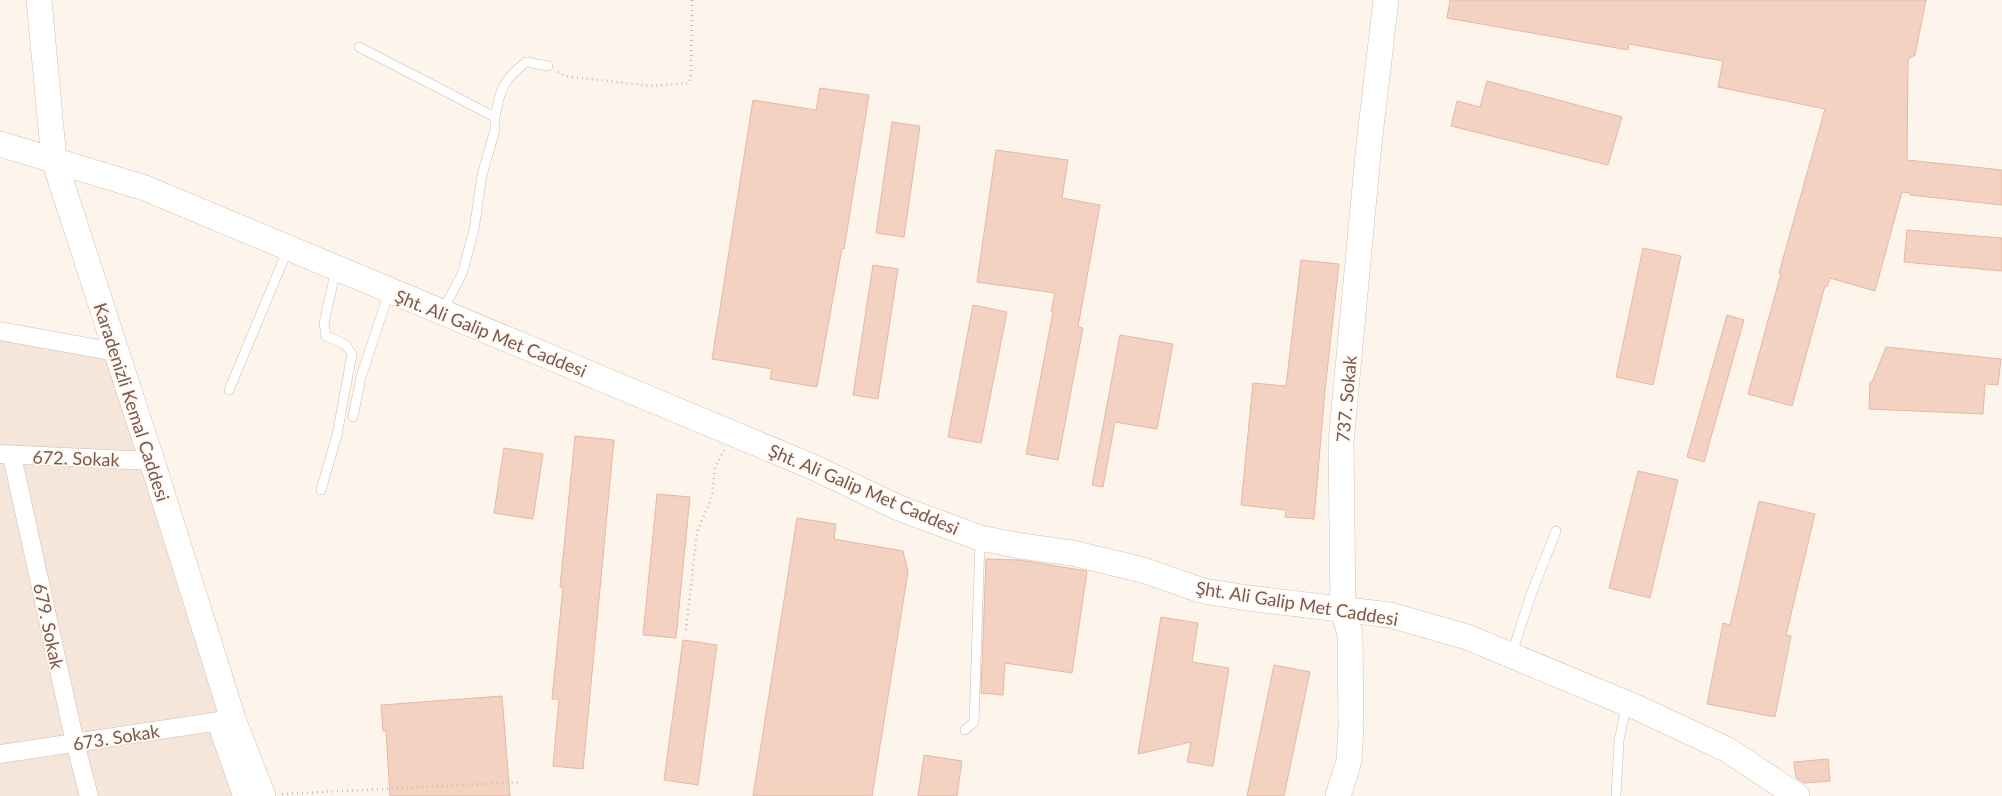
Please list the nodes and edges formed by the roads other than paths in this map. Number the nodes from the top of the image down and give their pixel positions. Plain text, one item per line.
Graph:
1 (39, 0) edge
2 (1386, 0) edge
3 (359, 47) dead end
4 (548, 66) road end
5 (495, 117) junction
6 (0, 144) edge
7 (54, 160) junction
8 (288, 249) junction
9 (336, 269) junction
10 (390, 291) junction
11 (442, 313) junction
12 (0, 332) edge
13 (116, 352) junction
14 (229, 390) dead end
15 (353, 417) dead end
16 (6, 455) edge
17 (152, 461) junction
18 (320, 490) dead end
19 (1556, 531) dead end
20 (980, 538) junction
21 (1343, 610) junction
22 (1511, 655) junction
23 (1626, 703) junction
24 (224, 720) junction
25 (965, 730) dead end
26 (75, 743) junction
27 (0, 754) edge
28 (88, 796) edge
29 (256, 796) edge
30 (1338, 796) edge
31 (1616, 796) edge
32 (1796, 796) edge

1 - 7 street, Karadenizli Kemal Caddesi
2 - 21 street, 737. Sokak
3 - 5 lane
4 - 5 lane
5 - 11 lane
6 - 7 street, Şht. Ali Galip Met Caddesi
7 - 8 street, Şht. Ali Galip Met Caddesi
7 - 13 street, Karadenizli Kemal Caddesi
8 - 9 street, Şht. Ali Galip Met Caddesi
8 - 14 lane
9 - 10 street, Şht. Ali Galip Met Caddesi
9 - 18 lane
10 - 11 street, Şht. Ali Galip Met Caddesi
10 - 15 lane
11 - 20 street, Şht. Ali Galip Met Caddesi
12 - 13 street
13 - 17 street, Karadenizli Kemal Caddesi
16 - 17 street, 672. Sokak
16 - 26 street, 679. Sokak
17 - 24 street, Karadenizli Kemal Caddesi
19 - 22 lane
20 - 21 street, Şht. Ali Galip Met Caddesi
20 - 25 lane
21 - 22 street, Şht. Ali Galip Met Caddesi
21 - 30 street, 737. Sokak
22 - 23 street, Şht. Ali Galip Met Caddesi
23 - 31 lane
23 - 32 street, Şht. Ali Galip Met Caddesi
24 - 26 street, 673. Sokak
24 - 29 street, Karadenizli Kemal Caddesi
26 - 27 street, 673. Sokak
26 - 28 street, 679. Sokak

